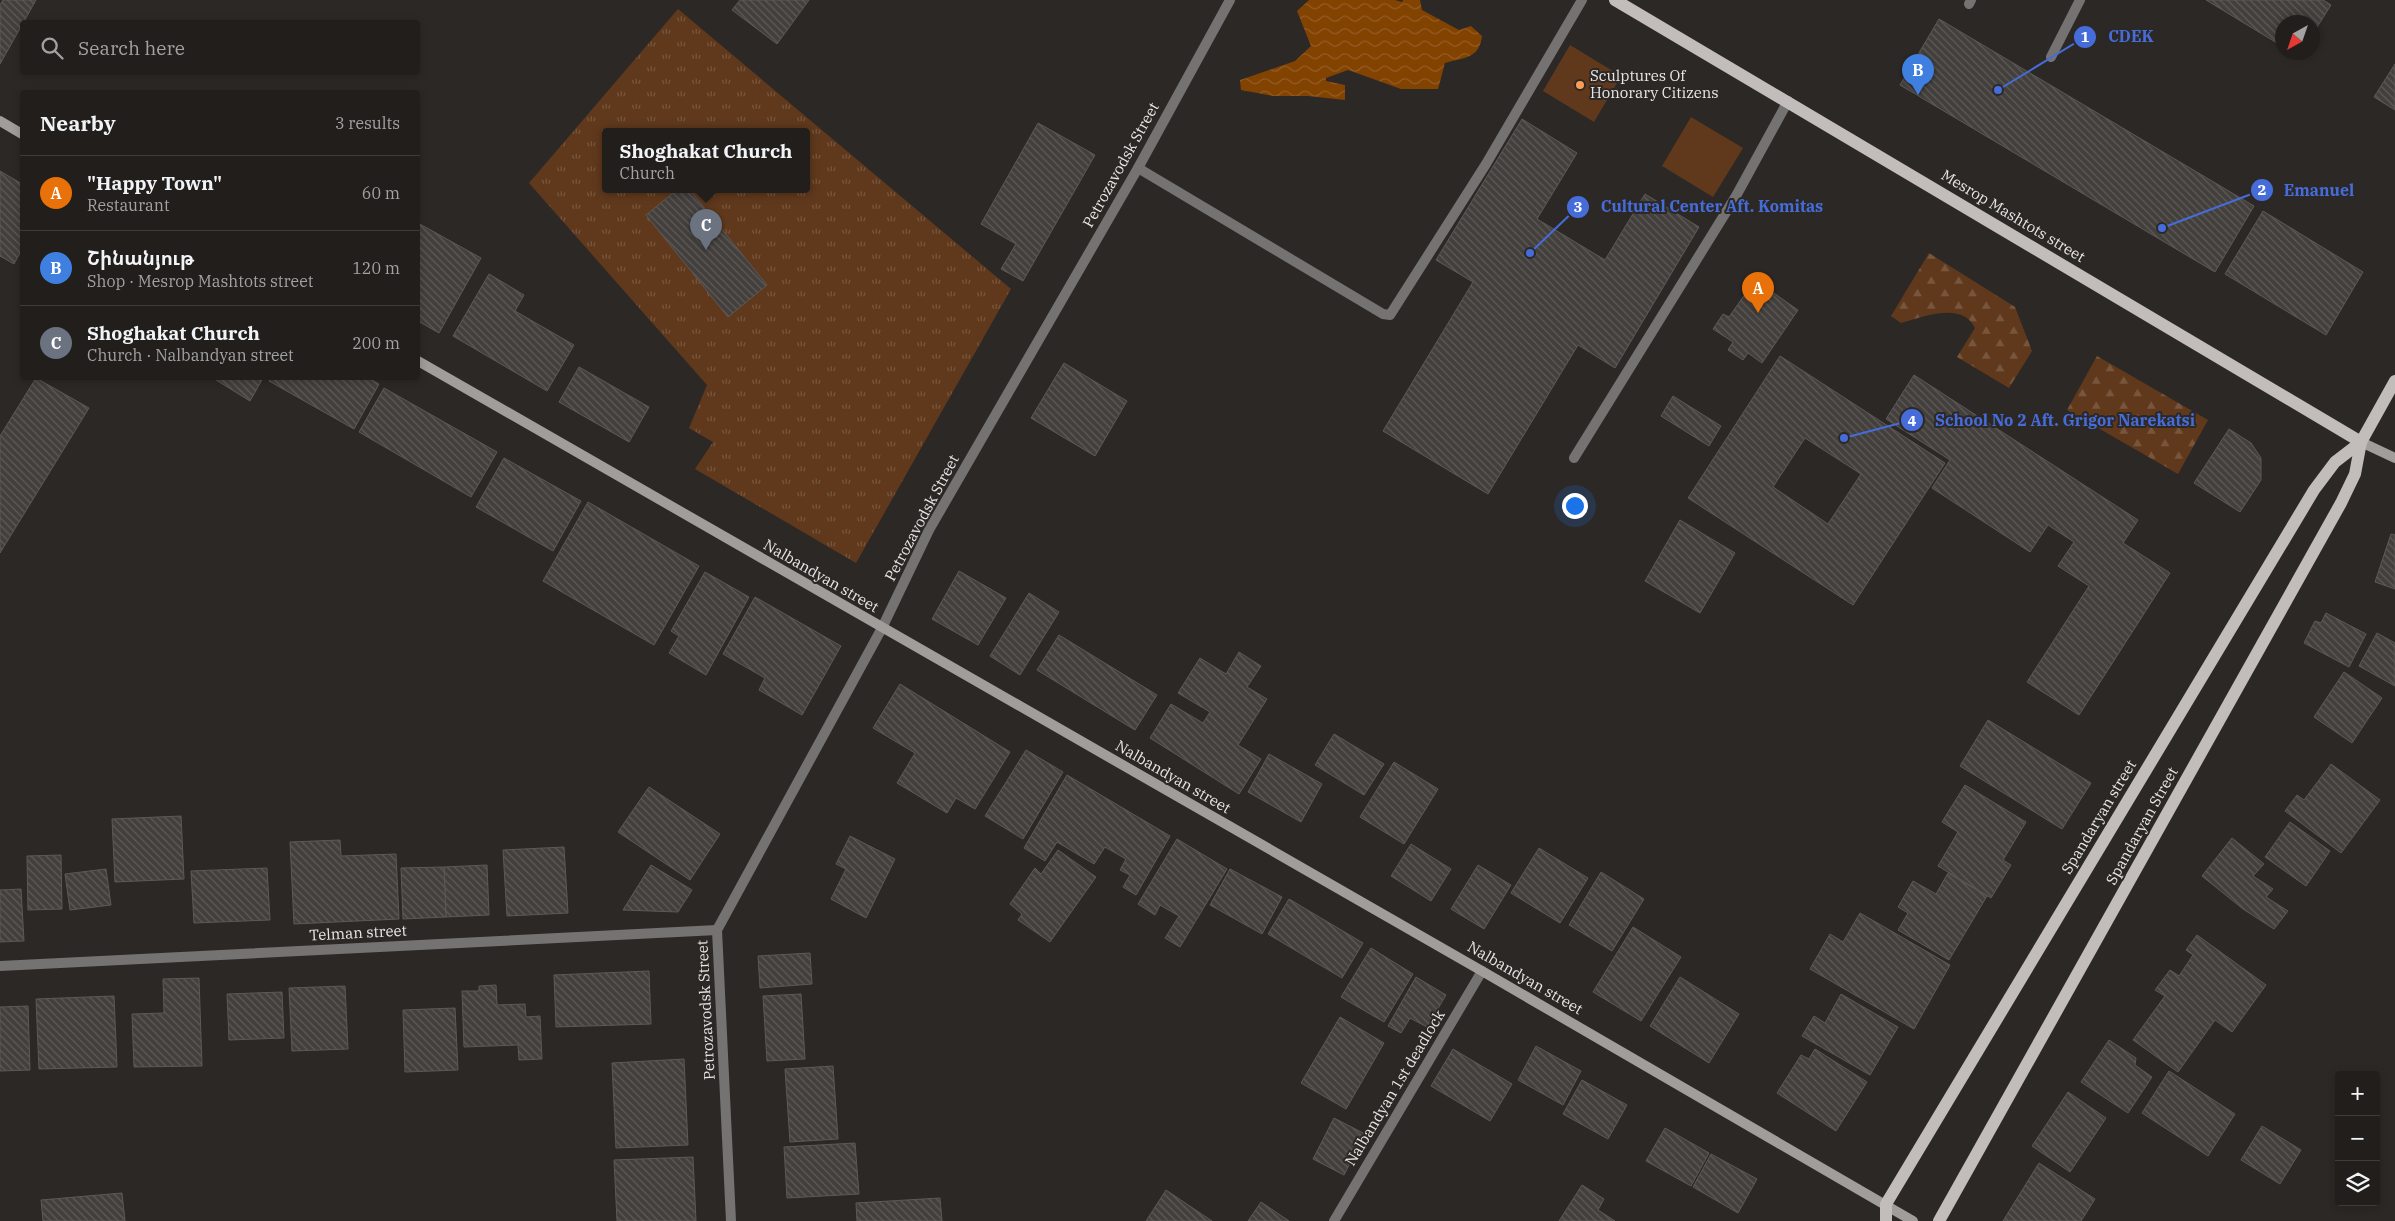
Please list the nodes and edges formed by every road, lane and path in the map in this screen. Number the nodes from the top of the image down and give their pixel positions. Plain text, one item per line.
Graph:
1 (1230, 0) edge
2 (1582, 0) edge
3 (1614, 0) edge
4 (2080, 0) edge
5 (2051, 57) dead end
6 (1788, 101) junction
7 (0, 121) edge
8 (20, 133) edge
9 (1138, 168) junction
10 (420, 362) edge
11 (2395, 381) edge
12 (2361, 442) junction
13 (1574, 458) dead end
14 (2395, 458) edge
15 (882, 628) junction
16 (717, 930) junction
17 (0, 966) edge
18 (1482, 971) junction
19 (1886, 1204) junction
20 (731, 1221) edge
21 (1334, 1221) edge
22 (1886, 1221) edge
23 (1913, 1221) edge
24 (1939, 1221) edge

1 - 9 street, Petrozavodsk Street
2 - 9 street
3 - 6 main road, Mesrop Mashtots street
4 - 5 street
6 - 12 main road, Mesrop Mashtots street
6 - 13 street
7 - 8 street
9 - 15 street, Petrozavodsk Street
10 - 15 street, Nalbandyan street
11 - 12 main road
12 - 14 street, Mesrop Mashtots street
12 - 19 main road, Spandaryan street
12 - 24 main road, Spandaryan Street
15 - 16 street, Petrozavodsk Street
15 - 18 street, Nalbandyan street
16 - 17 street, Telman street
16 - 20 street, Petrozavodsk Street
18 - 19 street, Nalbandyan street
18 - 21 street, Nalbandyan 1st deadlock
19 - 22 main road
19 - 23 street, Nalbandyan street

